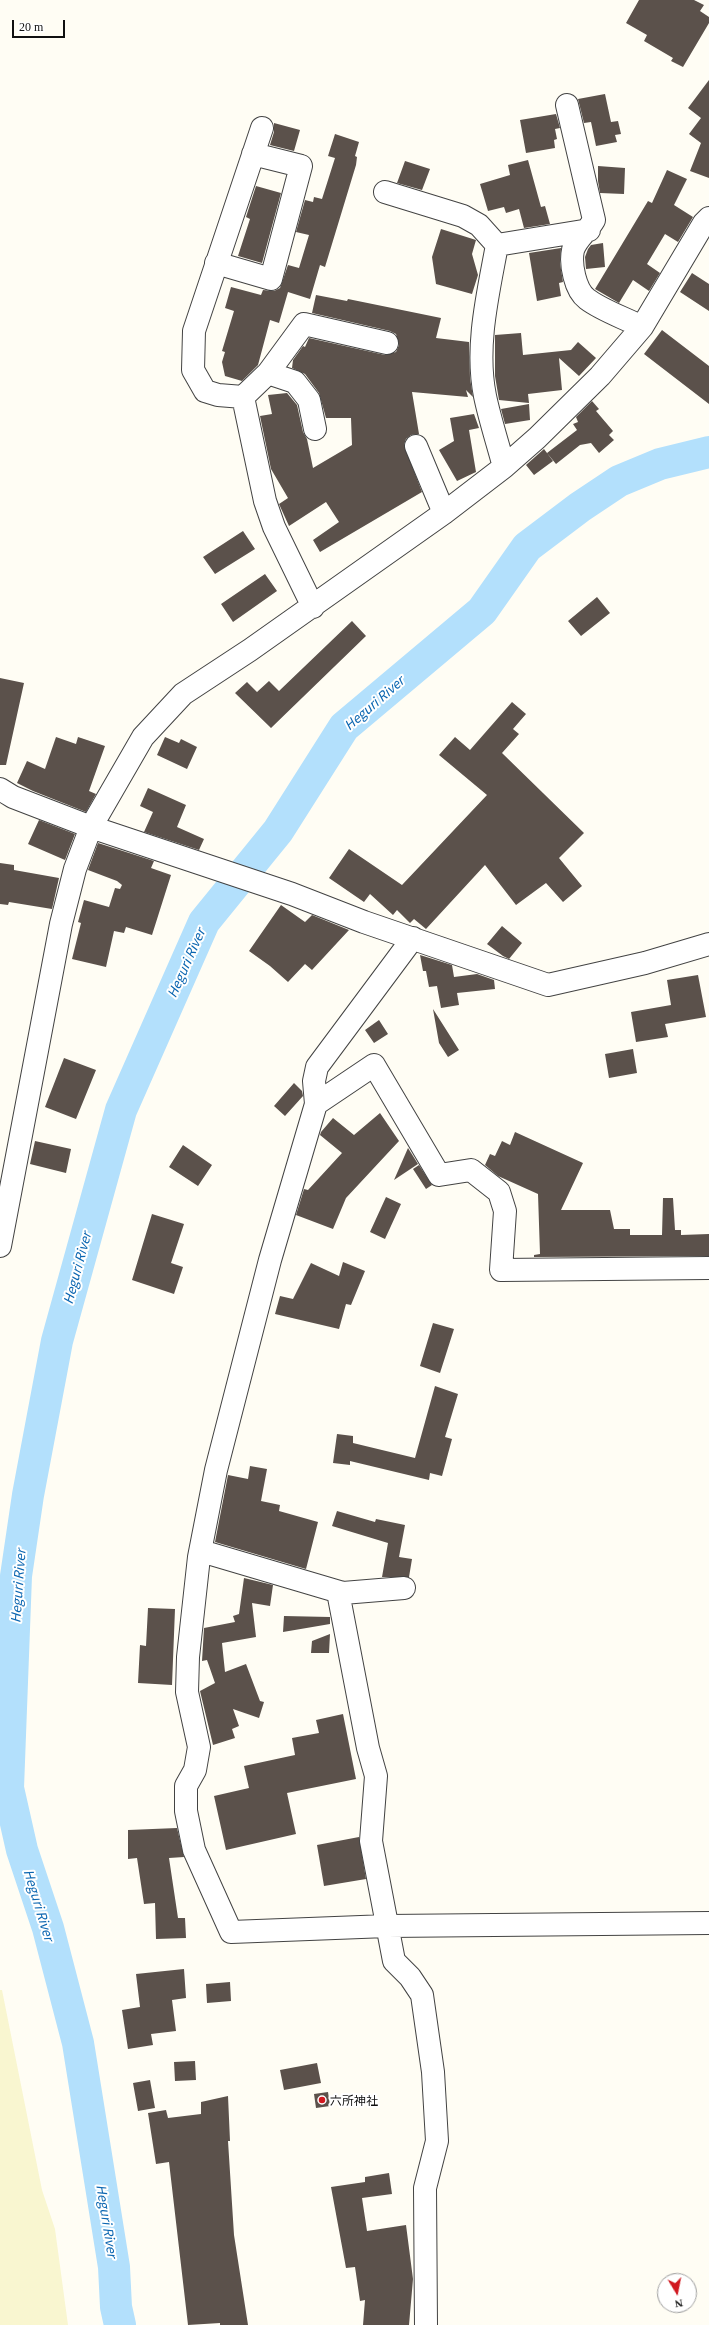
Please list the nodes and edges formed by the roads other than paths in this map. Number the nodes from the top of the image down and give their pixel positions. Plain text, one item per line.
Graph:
1 (567, 105) dead end
2 (262, 128) dead end
3 (253, 154) junction
4 (385, 192) dead end
5 (707, 222) edge
6 (589, 230) junction
7 (497, 245) junction
8 (216, 263) junction
9 (642, 327) junction
10 (387, 344) dead end
11 (268, 373) junction
12 (243, 397) junction
13 (314, 429) dead end
14 (416, 446) dead end
15 (504, 467) junction
16 (444, 513) junction
17 (313, 607) junction
18 (0, 789) edge
19 (91, 827) junction
20 (413, 938) junction
21 (709, 944) edge
22 (316, 1104) junction
23 (0, 1246) edge
24 (709, 1268) edge
25 (200, 1551) junction
26 (404, 1588) dead end
27 (338, 1592) junction
28 (709, 1922) edge
29 (387, 1926) junction
30 (426, 2325) edge

1 - 6 street
2 - 3 street
3 - 8 street
3 - 8 street
4 - 7 street
5 - 9 street
6 - 7 street
6 - 9 street
7 - 15 street
8 - 12 street
9 - 15 street
10 - 11 street
11 - 12 street
11 - 13 street
12 - 17 street
14 - 16 street
15 - 16 street
16 - 17 street
17 - 19 street
18 - 19 street
19 - 20 street
19 - 23 street
20 - 21 street
20 - 22 street
22 - 24 street
22 - 25 street
25 - 27 street
25 - 29 street
26 - 27 street
27 - 29 street
28 - 29 street
29 - 30 street

